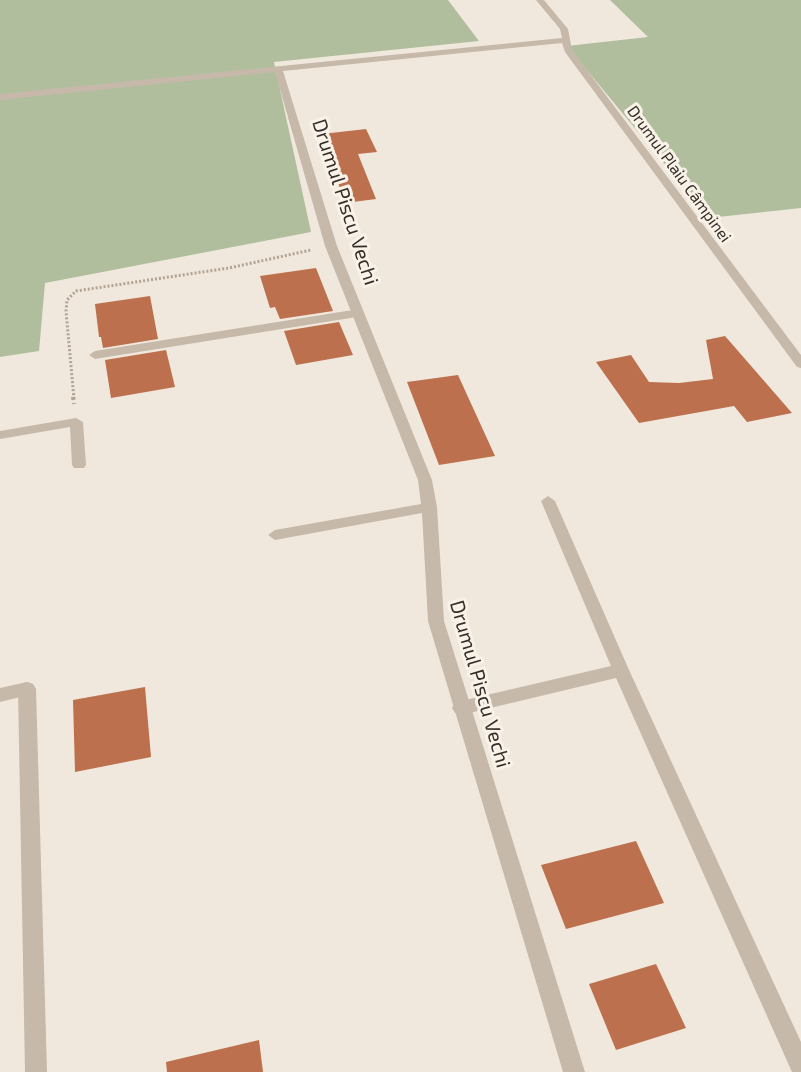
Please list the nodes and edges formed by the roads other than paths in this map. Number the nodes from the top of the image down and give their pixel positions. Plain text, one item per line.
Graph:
1 (540, 0) edge
2 (566, 40) junction
3 (278, 69) junction
4 (0, 97) edge
5 (359, 313) junction
6 (95, 355) dead end
7 (801, 363) edge
8 (0, 435) edge
9 (79, 465) dead end
10 (548, 501) dead end
11 (430, 507) junction
12 (275, 535) dead end
13 (621, 670) junction
14 (0, 695) edge
15 (461, 708) junction
16 (801, 1067) edge
17 (36, 1072) edge
18 (574, 1072) edge

1 - 2 street, Drumul Plaiu Câmpinei
2 - 3 street
2 - 7 street, Drumul Plaiu Câmpinei
3 - 4 street
3 - 5 street, Drumul Piscu Vechi
5 - 6 street
5 - 11 street, Drumul Piscu Vechi
8 - 9 street
10 - 13 street
11 - 12 street
11 - 15 street, Drumul Piscu Vechi
13 - 15 street
13 - 16 street
14 - 17 street
15 - 18 street, Drumul Piscu Vechi

